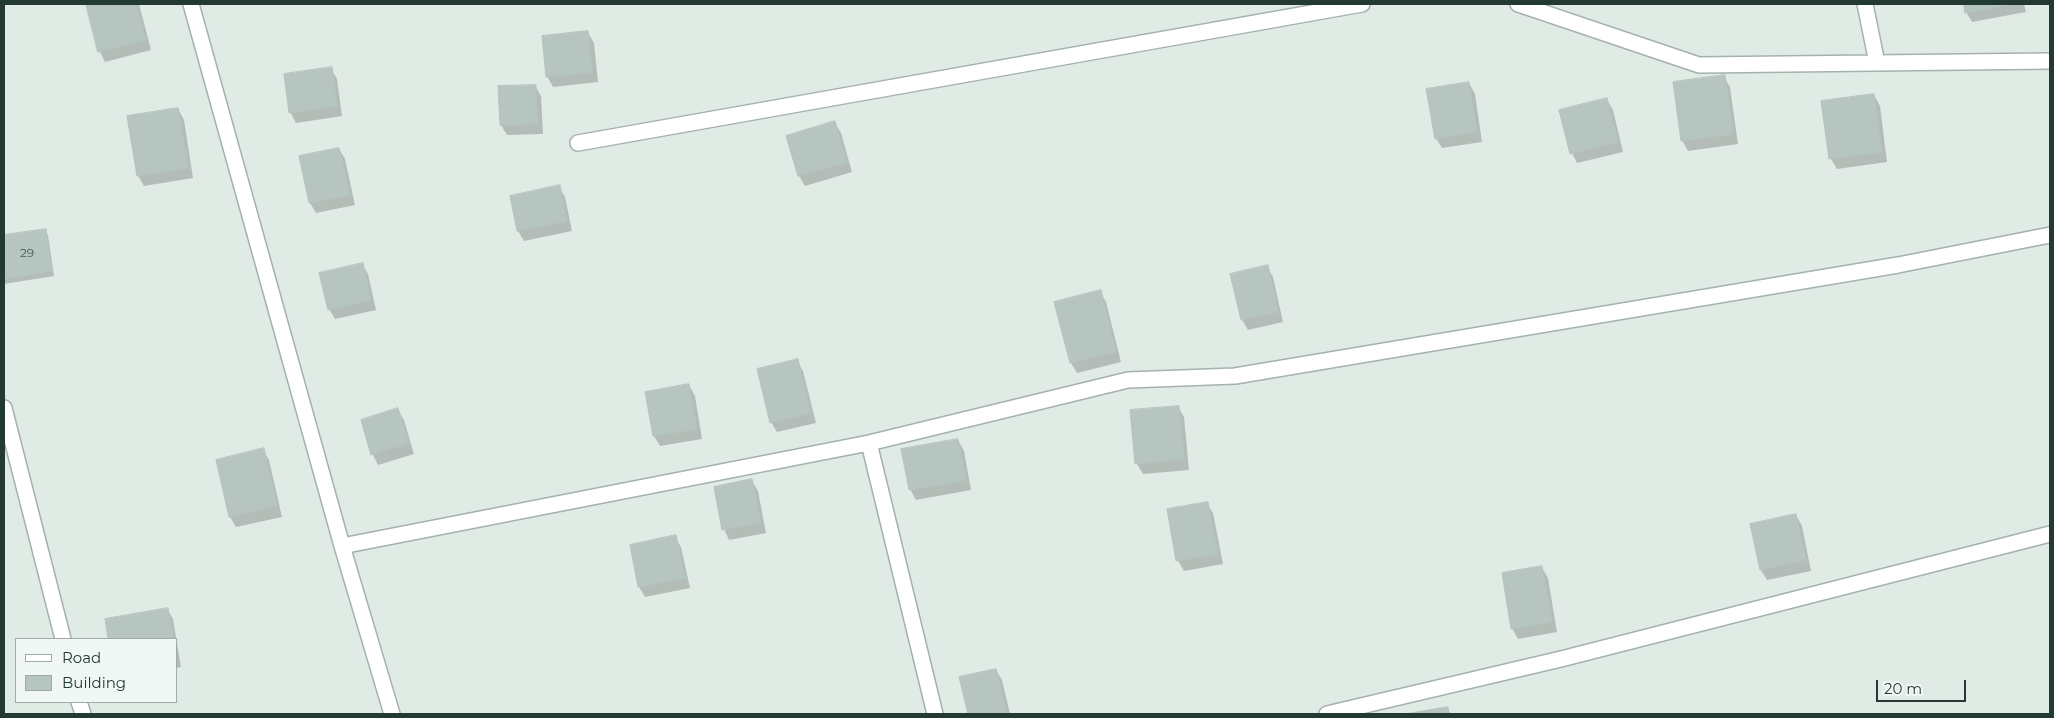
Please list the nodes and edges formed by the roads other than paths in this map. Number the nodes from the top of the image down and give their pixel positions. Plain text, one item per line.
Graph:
1 (191, 4) edge
2 (1362, 4) edge
3 (1523, 4) edge
4 (1865, 4) edge
5 (2050, 61) edge
6 (1877, 63) junction
7 (578, 144) dead end
8 (2050, 235) edge
9 (4, 408) edge
10 (869, 443) junction
11 (2050, 534) edge
12 (342, 546) junction
13 (63, 638) edge
14 (392, 714) edge
15 (935, 714) edge
16 (1327, 714) edge

1 - 12 street
2 - 7 street
3 - 6 street
4 - 6 street
5 - 6 street
8 - 10 street
9 - 13 street
10 - 12 street
10 - 15 street
11 - 16 street
12 - 14 street

